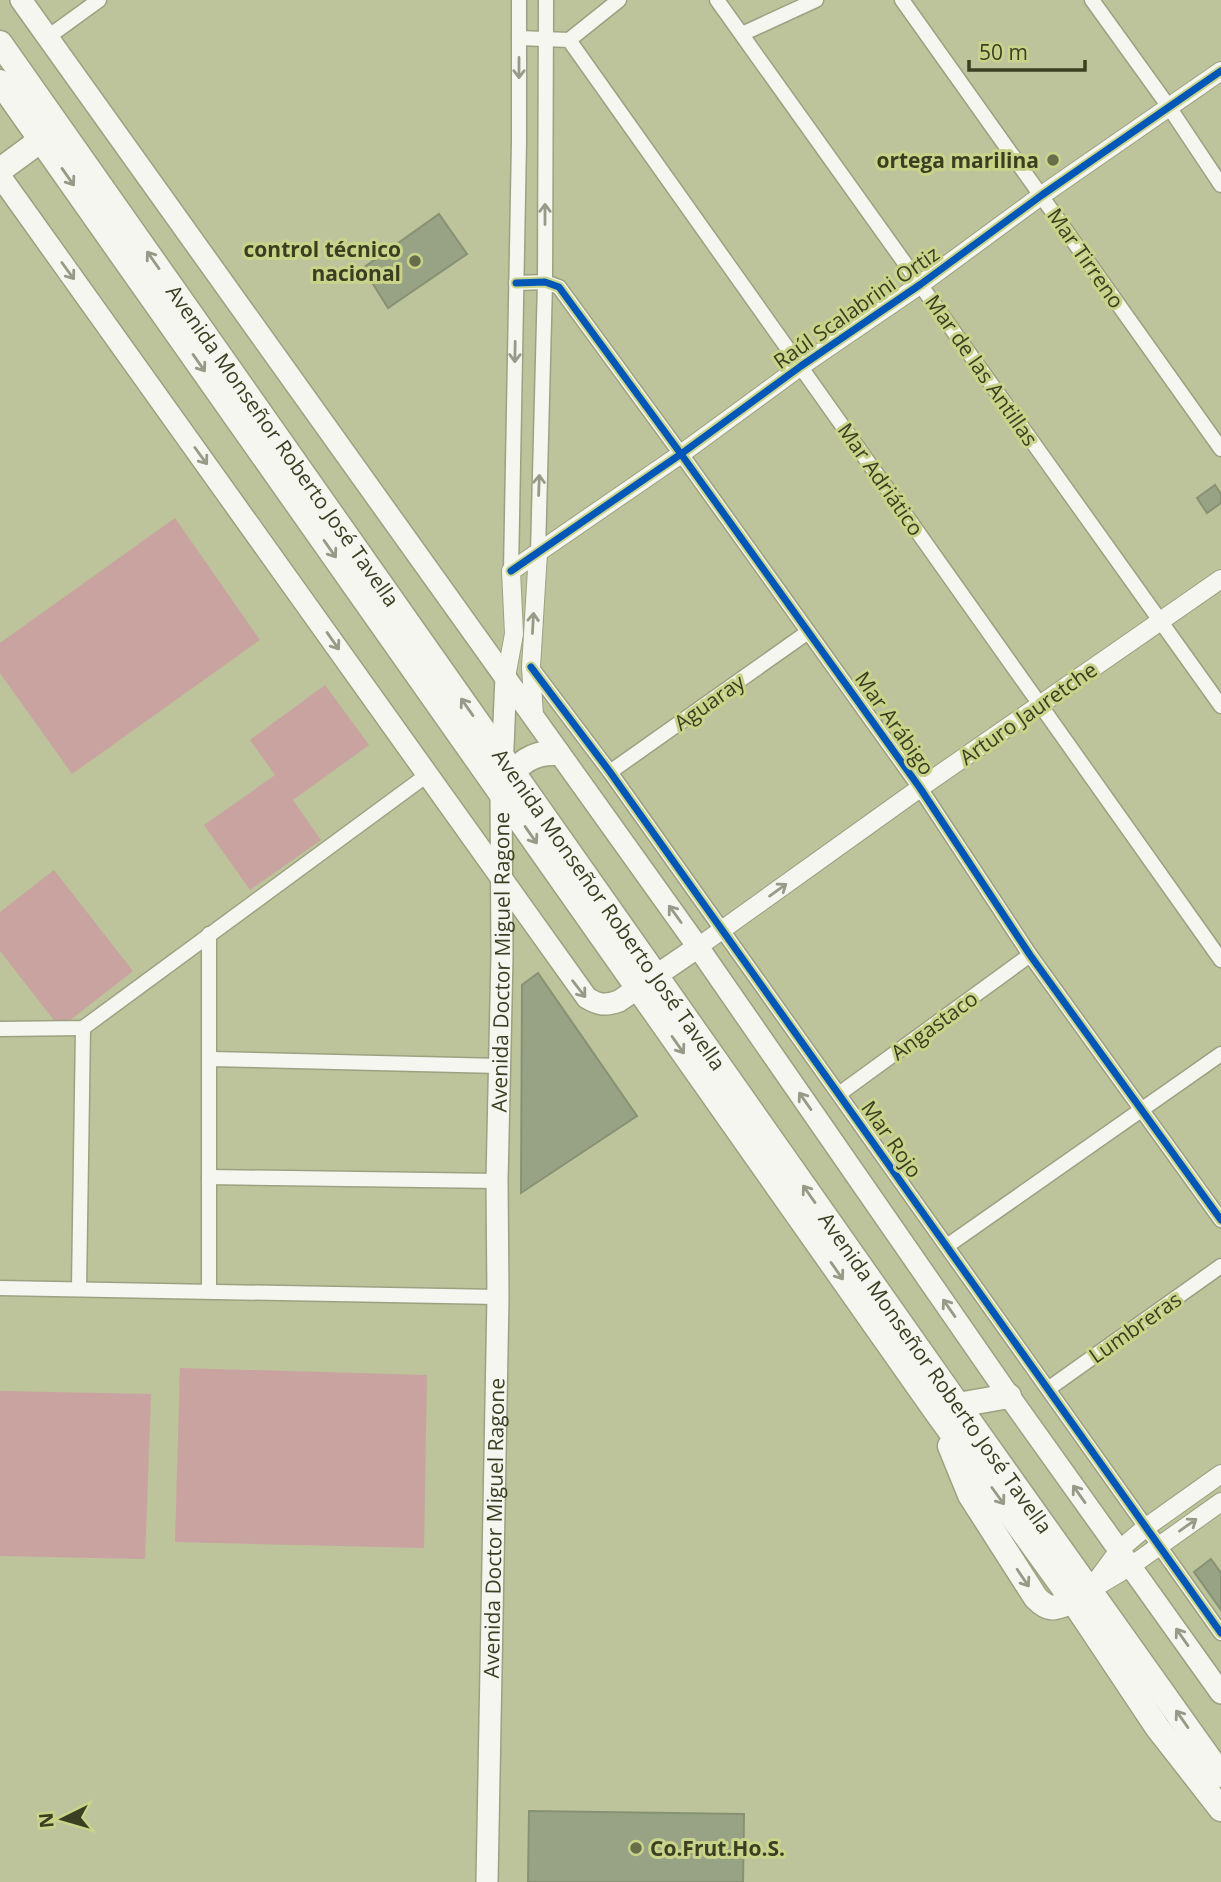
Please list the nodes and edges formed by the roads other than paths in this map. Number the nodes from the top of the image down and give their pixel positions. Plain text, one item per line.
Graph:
1 (21, 0) edge
2 (99, 0) edge
3 (519, 0) edge
4 (546, 0) edge
5 (619, 0) edge
6 (717, 0) edge
7 (816, 0) edge
8 (902, 0) edge
9 (1091, 0) edge
10 (742, 34) junction
11 (48, 37) junction
12 (547, 37) junction
13 (519, 38) junction
14 (569, 40) junction
15 (0, 43) edge
16 (1221, 71) edge
17 (0, 82) edge
18 (1169, 107) junction
19 (41, 140) junction
20 (0, 170) edge
21 (0, 176) edge
22 (1221, 185) edge
23 (1042, 195) junction
24 (545, 282) junction
25 (516, 284) junction
26 (921, 284) junction
27 (801, 366) junction
28 (1221, 449) edge
29 (681, 454) junction
30 (538, 553) junction
31 (511, 571) junction
32 (1221, 579) edge
33 (1160, 621) junction
34 (808, 632) junction
35 (531, 667) junction
36 (506, 677) junction
37 (1040, 704) junction
38 (1221, 706) edge
39 (534, 716) junction
40 (557, 753) junction
41 (610, 772) junction
42 (505, 773) junction
43 (427, 775) junction
44 (920, 788) junction
45 (501, 878) junction
46 (723, 930) junction
47 (540, 933) junction
48 (209, 934) junction
49 (698, 947) junction
50 (502, 955) junction
51 (1030, 955) junction
52 (1221, 960) edge
53 (648, 982) junction
54 (83, 1028) junction
55 (0, 1029) edge
56 (1221, 1054) edge
57 (210, 1059) junction
58 (500, 1066) junction
59 (839, 1094) junction
60 (1141, 1111) junction
61 (209, 1177) junction
62 (497, 1181) junction
63 (1221, 1220) edge
64 (947, 1246) junction
65 (1221, 1266) edge
66 (0, 1288) edge
67 (79, 1289) junction
68 (209, 1291) junction
69 (498, 1297) junction
70 (1048, 1389) junction
71 (1009, 1396) junction
72 (947, 1407) junction
73 (1221, 1474) edge
74 (1221, 1502) edge
75 (1146, 1528) junction
76 (1158, 1546) junction
77 (1125, 1558) junction
78 (1082, 1595) junction
79 (1221, 1633) edge
80 (1221, 1693) edge
81 (1221, 1775) edge
82 (1221, 1809) edge
83 (487, 1882) edge

1 - 11 main road
2 - 11 street
3 - 13 street, Avenida Doctor Miguel Ragone
4 - 12 street
5 - 14 street
6 - 10 street, Mar de las Antillas
7 - 10 street
8 - 23 street, Mar Tirreno
9 - 18 street
10 - 26 street, Mar de las Antillas
11 - 36 main road
12 - 13 street
12 - 14 street
24 -> 12 street
13 -> 25 street, Avenida Doctor Miguel Ragone
14 - 27 street, Mar Adriático
42 -> 15 highway, Avenida Monseñor Roberto José Tavella
16 - 18 street, Raúl Scalabrini Ortiz
17 - 19 highway, Avenida Monseñor Roberto José Tavella
18 - 22 street
18 - 23 street, Raúl Scalabrini Ortiz
19 - 20 highway
19 -> 42 highway, Avenida Monseñor Roberto José Tavella
21 -> 43 main road
23 - 26 street, Raúl Scalabrini Ortiz
23 - 28 street, Mar Tirreno
24 - 25 street
24 - 29 street, Mar Arábigo
30 -> 24 street
25 -> 31 street, Avenida Doctor Miguel Ragone
26 - 27 street, Raúl Scalabrini Ortiz
26 - 33 street, Mar de las Antillas
27 - 29 street, Raúl Scalabrini Ortiz
27 - 37 street, Mar Adriático
29 - 30 street, Raúl Scalabrini Ortiz
29 - 34 street, Mar Arábigo
30 - 31 street, Raúl Scalabrini Ortiz
35 -> 30 street
31 - 36 street, Avenida Doctor Miguel Ragone
32 - 33 street, Arturo Jauretche
33 - 37 street, Arturo Jauretche
33 - 38 street, Mar de las Antillas
34 - 41 street, Aguaray
34 - 44 street, Mar Arábigo
35 - 39 street
35 - 41 street, Mar Rojo
36 - 39 main road
36 - 42 main road, Avenida Doctor Miguel Ragone
37 - 44 street, Arturo Jauretche
37 - 52 street, Mar Adriático
39 - 40 main road
40 - 42 highway
49 -> 40 main road
41 - 46 street, Mar Rojo
42 - 45 main road, Avenida Doctor Miguel Ragone
42 - 53 highway, Avenida Monseñor Roberto José Tavella
43 - 45 main road
43 - 48 street
46 -> 44 street, Arturo Jauretche
44 - 51 street, Mar Arábigo
45 - 47 main road
45 - 50 main road, Avenida Doctor Miguel Ragone
46 - 49 street, Arturo Jauretche
46 - 59 street, Mar Rojo
47 - 50 main road
47 -> 53 main road
48 - 54 street
48 - 57 street
49 - 53 main road
71 -> 49 main road
50 - 58 main road, Avenida Doctor Miguel Ragone
51 - 59 street, Angastaco
51 - 60 street, Mar Arábigo
53 - 72 highway, Avenida Monseñor Roberto José Tavella
54 - 55 street
54 - 67 street
56 - 60 street
57 - 58 street
57 - 61 street
58 - 62 main road, Avenida Doctor Miguel Ragone
59 - 64 street, Mar Rojo
60 - 63 street, Mar Arábigo
60 - 64 street
61 - 62 street
61 - 68 street
62 - 69 main road, Avenida Doctor Miguel Ragone
64 - 70 street, Mar Rojo
65 - 70 street, Lumbreras
66 - 67 street
67 - 68 street
68 - 69 street
69 - 83 main road, Avenida Doctor Miguel Ragone
70 - 75 street, Mar Rojo
71 - 72 highway
77 -> 71 main road
72 - 78 highway, Avenida Monseñor Roberto José Tavella
72 -> 78 highway
73 - 75 street
76 -> 74 street
75 - 76 street, Mar Rojo
75 - 77 street
76 - 77 street
76 - 79 street, Mar Rojo
77 - 78 street
80 -> 77 main road
81 -> 78 highway, Avenida Monseñor Roberto José Tavella
78 - 82 highway, Avenida Monseñor Roberto José Tavella

